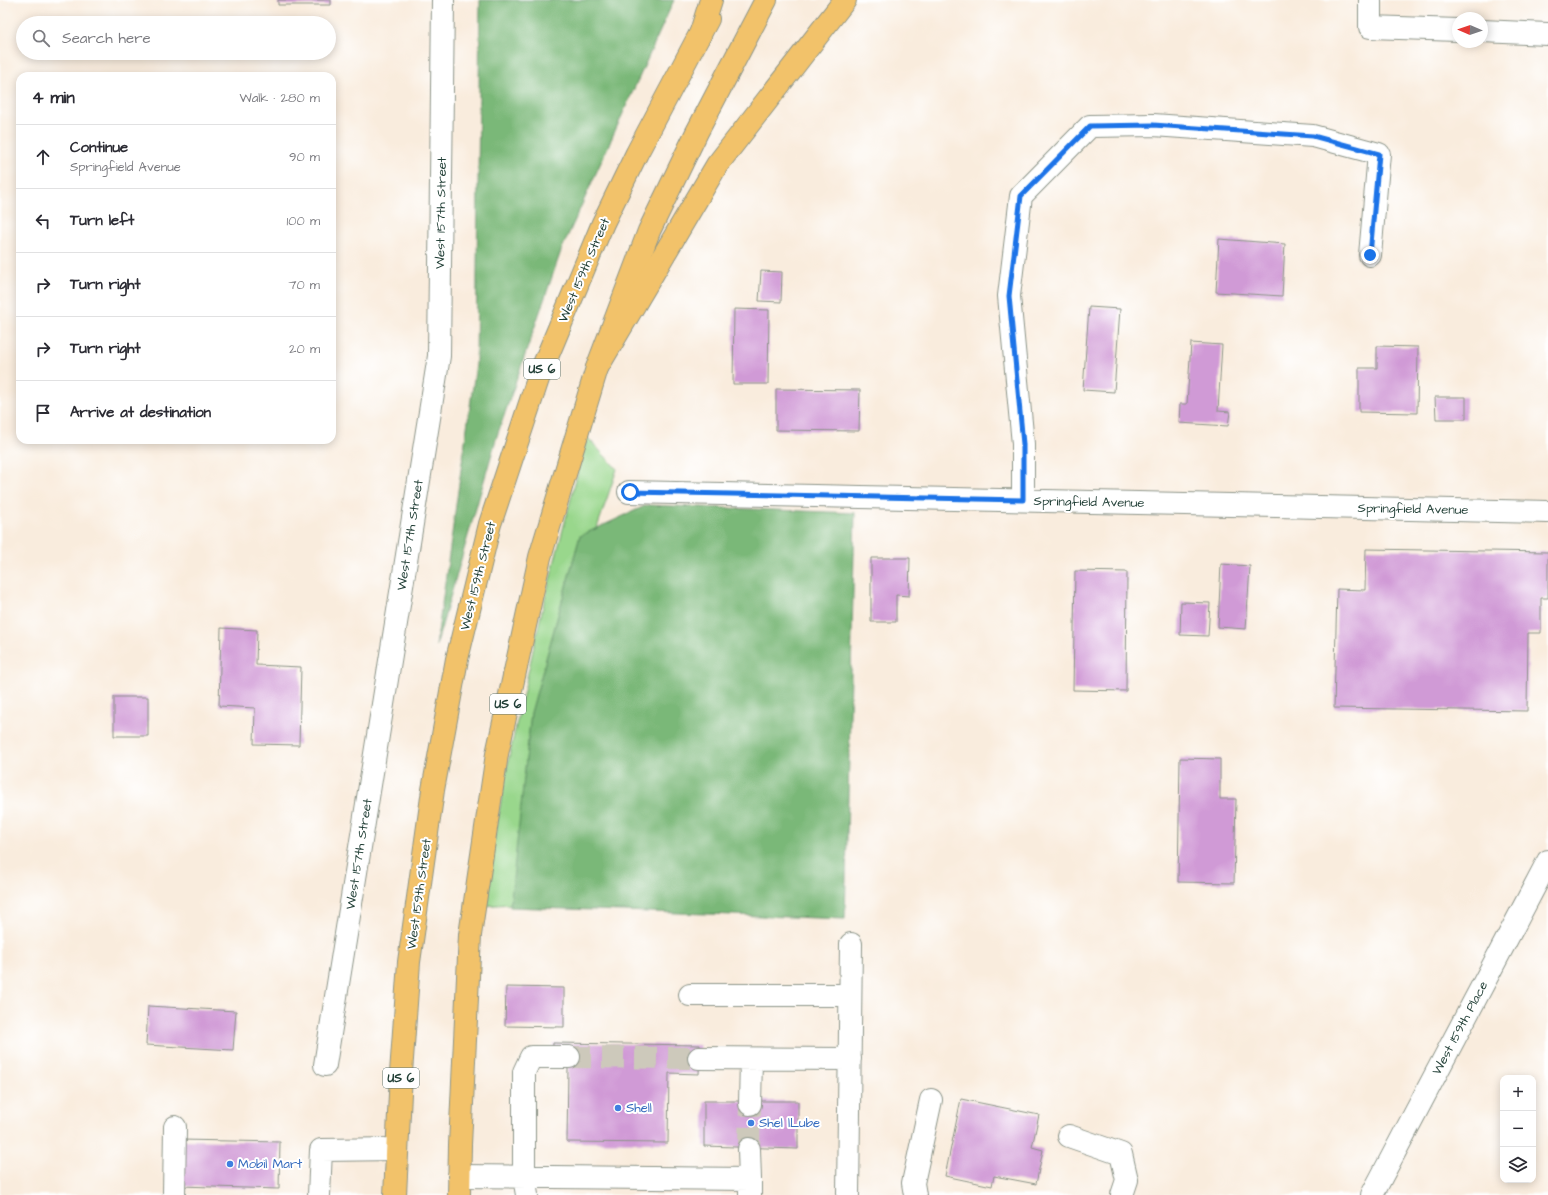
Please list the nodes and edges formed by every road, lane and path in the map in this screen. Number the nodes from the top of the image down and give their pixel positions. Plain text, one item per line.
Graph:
1 (443, 0) edge
2 (711, 0) edge
3 (718, 0) edge
4 (766, 0) edge
5 (845, 0) edge
6 (1370, 0) edge
7 (1452, 30) edge
8 (1488, 31) edge
9 (1548, 34) edge
10 (700, 35) junction
11 (1370, 255) dead end
12 (597, 368) junction
13 (630, 492) dead end
14 (1023, 500) junction
15 (1548, 512) edge
16 (1548, 861) edge
17 (851, 944) dead end
18 (690, 995) dead end
19 (850, 995) junction
20 (569, 1057) tunnel mouth
21 (700, 1058) tunnel mouth
22 (751, 1059) junction
23 (850, 1059) junction
24 (325, 1065) dead end
25 (931, 1100) dead end
26 (750, 1104) tunnel mouth
27 (175, 1127) dead end
28 (1070, 1136) dead end
29 (397, 1149) junction
30 (749, 1149) tunnel mouth
31 (459, 1185) edge
32 (526, 1186) edge
33 (585, 1186) edge
34 (617, 1186) edge
35 (647, 1186) edge
36 (750, 1187) edge
37 (174, 1195) edge
38 (319, 1195) edge
39 (395, 1195) edge
40 (848, 1195) edge
41 (916, 1195) edge
42 (1122, 1195) edge
43 (1372, 1195) edge

1 - 24 street, West 157th Street
2 - 10 main road
3 - 10 main road, West 159th Street / US 6
4 - 12 main road, US 6
5 - 12 main road
6 - 7 street
8 - 9 street
10 - 29 main road, West 159th Street / US 6
11 - 14 street
12 - 31 main road, US 6
13 - 14 street, Springfield Avenue
14 - 15 street, Springfield Avenue
16 - 43 street, West 159th Place
17 - 19 street
18 - 19 street
19 - 23 street
20 - 32 street
21 - 22 street
22 - 23 street
22 - 26 street
23 - 40 street
25 - 41 street
27 - 37 street
28 - 42 street
29 - 38 street
29 - 39 main road, West 159th Street / US 6
30 - 36 street
31 - 32 street
32 - 33 street
33 - 34 street
34 - 35 street
35 - 36 street

